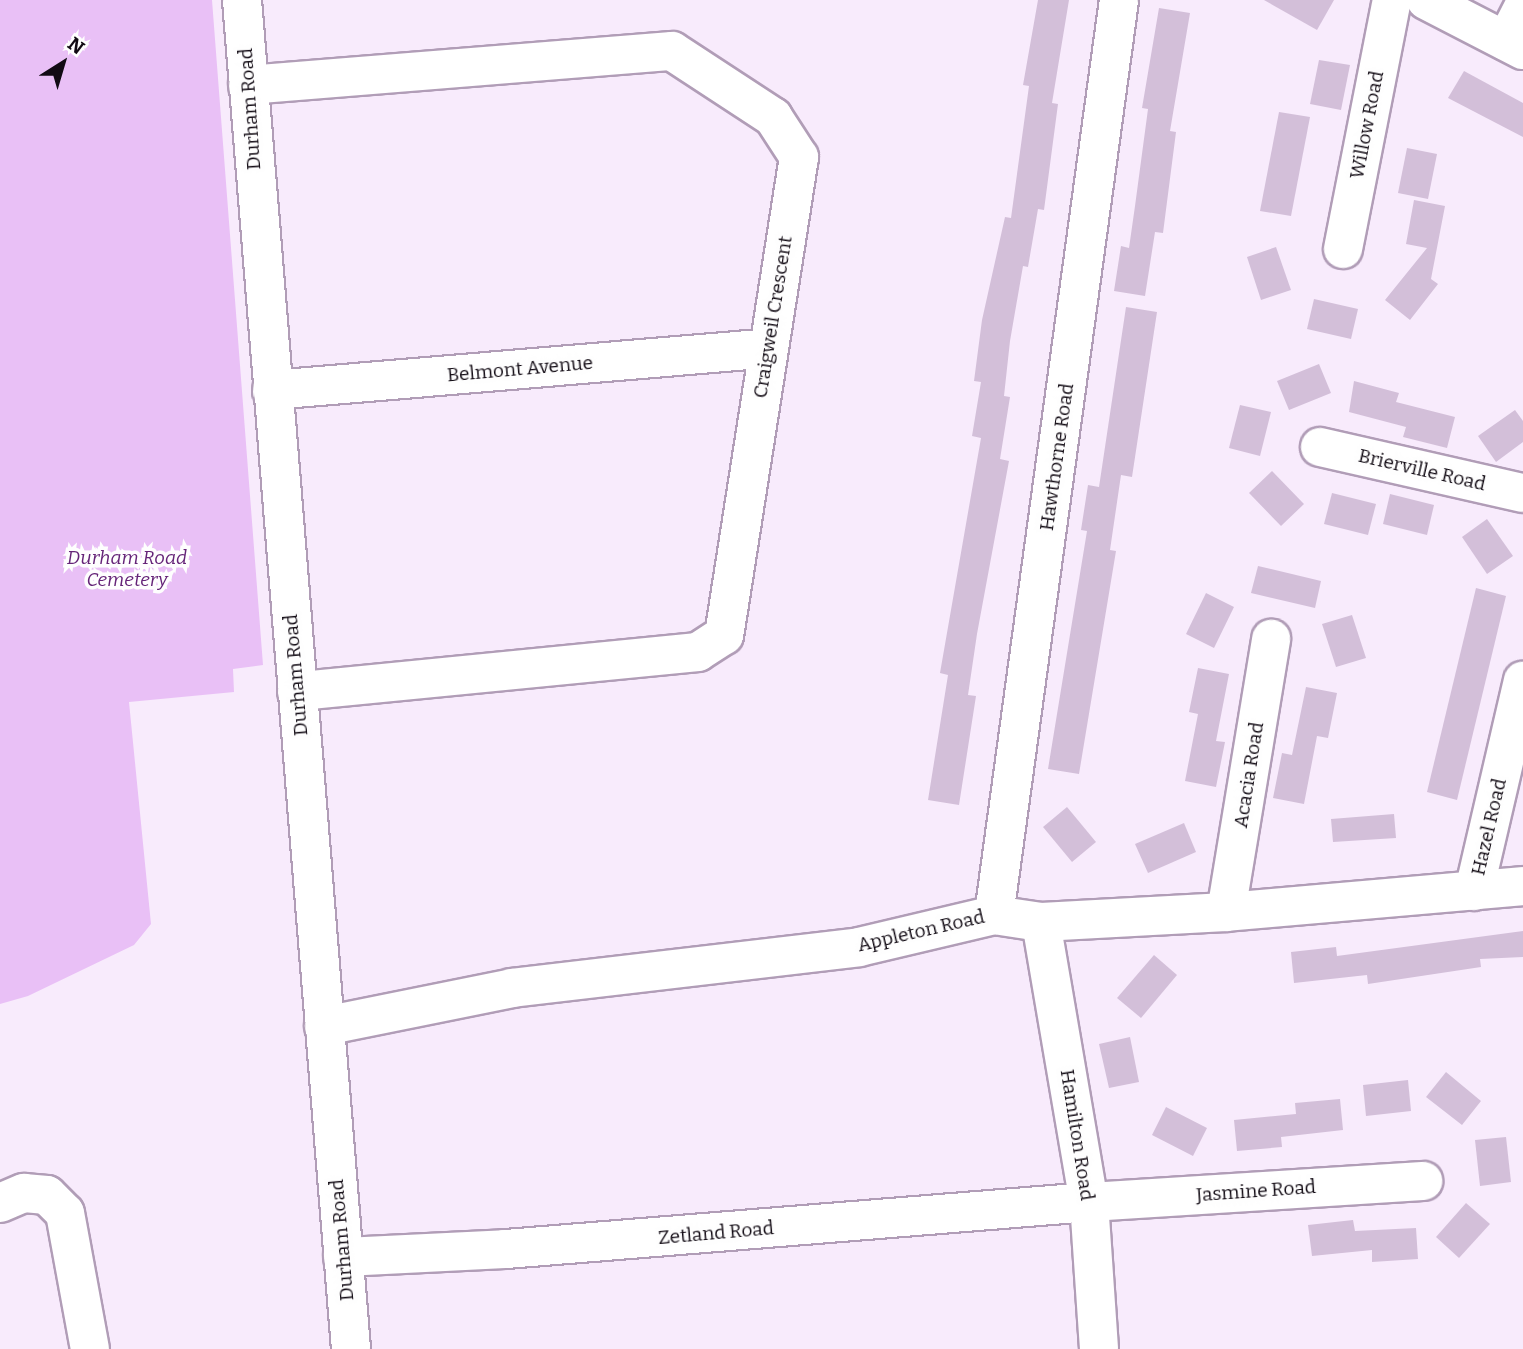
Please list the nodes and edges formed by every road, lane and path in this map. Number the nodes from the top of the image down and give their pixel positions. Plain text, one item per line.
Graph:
1 (242, 0) edge
2 (1119, 0) edge
3 (1392, 0) edge
4 (1426, 0) edge
5 (1523, 6) edge
6 (1515, 46) edge
7 (248, 85) junction
8 (1343, 249) dead end
9 (767, 348) junction
10 (272, 390) junction
11 (1320, 447) dead end
12 (1523, 493) edge
13 (1271, 639) dead end
14 (1523, 681) edge
15 (297, 691) junction
16 (1523, 886) edge
17 (1474, 891) junction
18 (1226, 912) junction
19 (994, 915) junction
20 (1041, 922) junction
21 (324, 1026) junction
22 (1423, 1181) dead end
23 (1089, 1202) junction
24 (0, 1203) edge
25 (343, 1257) junction
26 (90, 1349) edge
27 (351, 1349) edge
28 (1099, 1349) edge

1 - 7 street, Durham Road
2 - 19 street, Hawthorne Road
3 - 8 street, Willow Road
4 - 6 street
5 - 6 street
7 - 9 street, Craigweil Crescent
7 - 10 street, Durham Road
9 - 10 street, Belmont Avenue
9 - 15 street, Craigweil Crescent
10 - 15 street, Durham Road
11 - 12 street, Brierville Road
13 - 18 street, Acacia Road
14 - 17 street, Hazel Road
15 - 21 street, Durham Road
16 - 17 street, Appleton Road
17 - 18 street, Appleton Road
18 - 20 street, Appleton Road
19 - 20 street, Appleton Road
19 - 21 street, Appleton Road
20 - 23 street, Hamilton Road
21 - 25 street, Durham Road
22 - 23 street, Jasmine Road
23 - 25 street, Zetland Road
23 - 28 street, Hamilton Road
24 - 26 street
25 - 27 street, Durham Road

